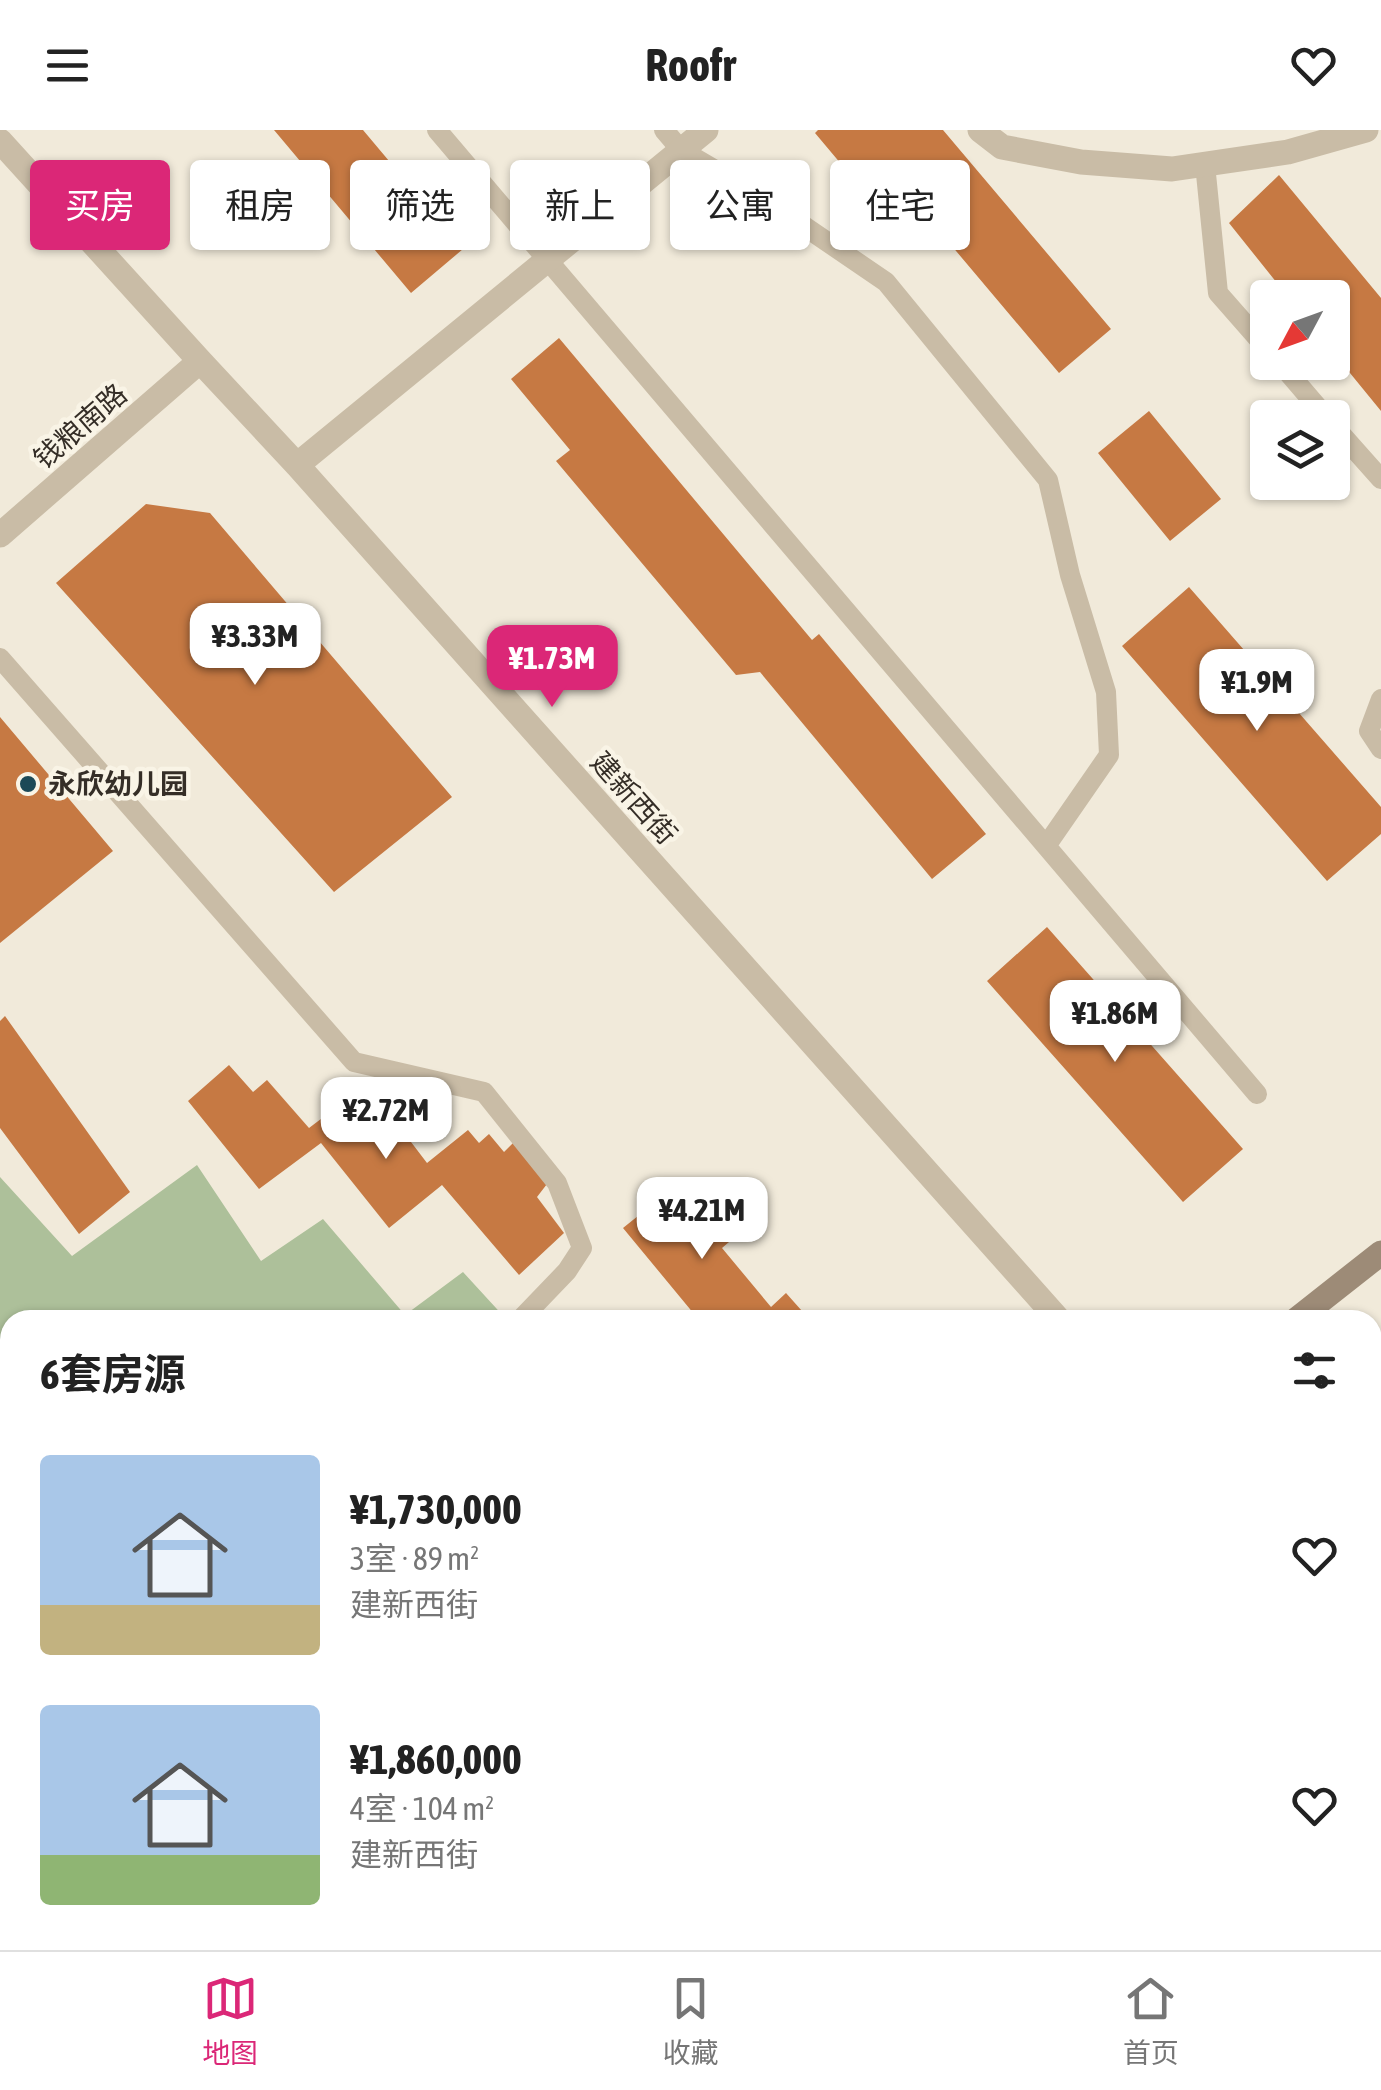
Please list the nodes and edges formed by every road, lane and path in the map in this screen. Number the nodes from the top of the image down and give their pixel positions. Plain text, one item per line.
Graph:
1 (437, 130) edge
2 (664, 130) edge
3 (706, 130) edge
4 (980, 130) edge
5 (1366, 130) edge
6 (0, 141) edge
7 (681, 150) junction
8 (1205, 164) junction
9 (547, 260) junction
10 (1250, 329) edge
11 (200, 362) junction
12 (1294, 380) edge
13 (1312, 400) edge
14 (1350, 444) edge
15 (297, 465) junction
16 (1381, 479) edge
17 (0, 535) edge
18 (0, 658) edge
19 (1381, 699) edge
20 (1381, 749) edge
21 (1046, 846) junction
22 (1257, 1094) dead end
23 (1381, 1253) edge
24 (530, 1310) edge
25 (1051, 1310) edge
26 (1309, 1310) edge

1 - 9 lane
2 - 7 lane
3 - 7 street
4 - 8 street
5 - 8 street
6 - 11 street, 建新西街
7 - 9 street
7 - 21 lane
8 - 10 lane
9 - 15 street
9 - 21 lane
11 - 15 street, 建新西街
11 - 17 street, 钱粮南路
12 - 13 lane
14 - 16 lane
15 - 25 street, 建新西街
18 - 24 lane
19 - 20 lane
21 - 22 lane
23 - 26 main road

